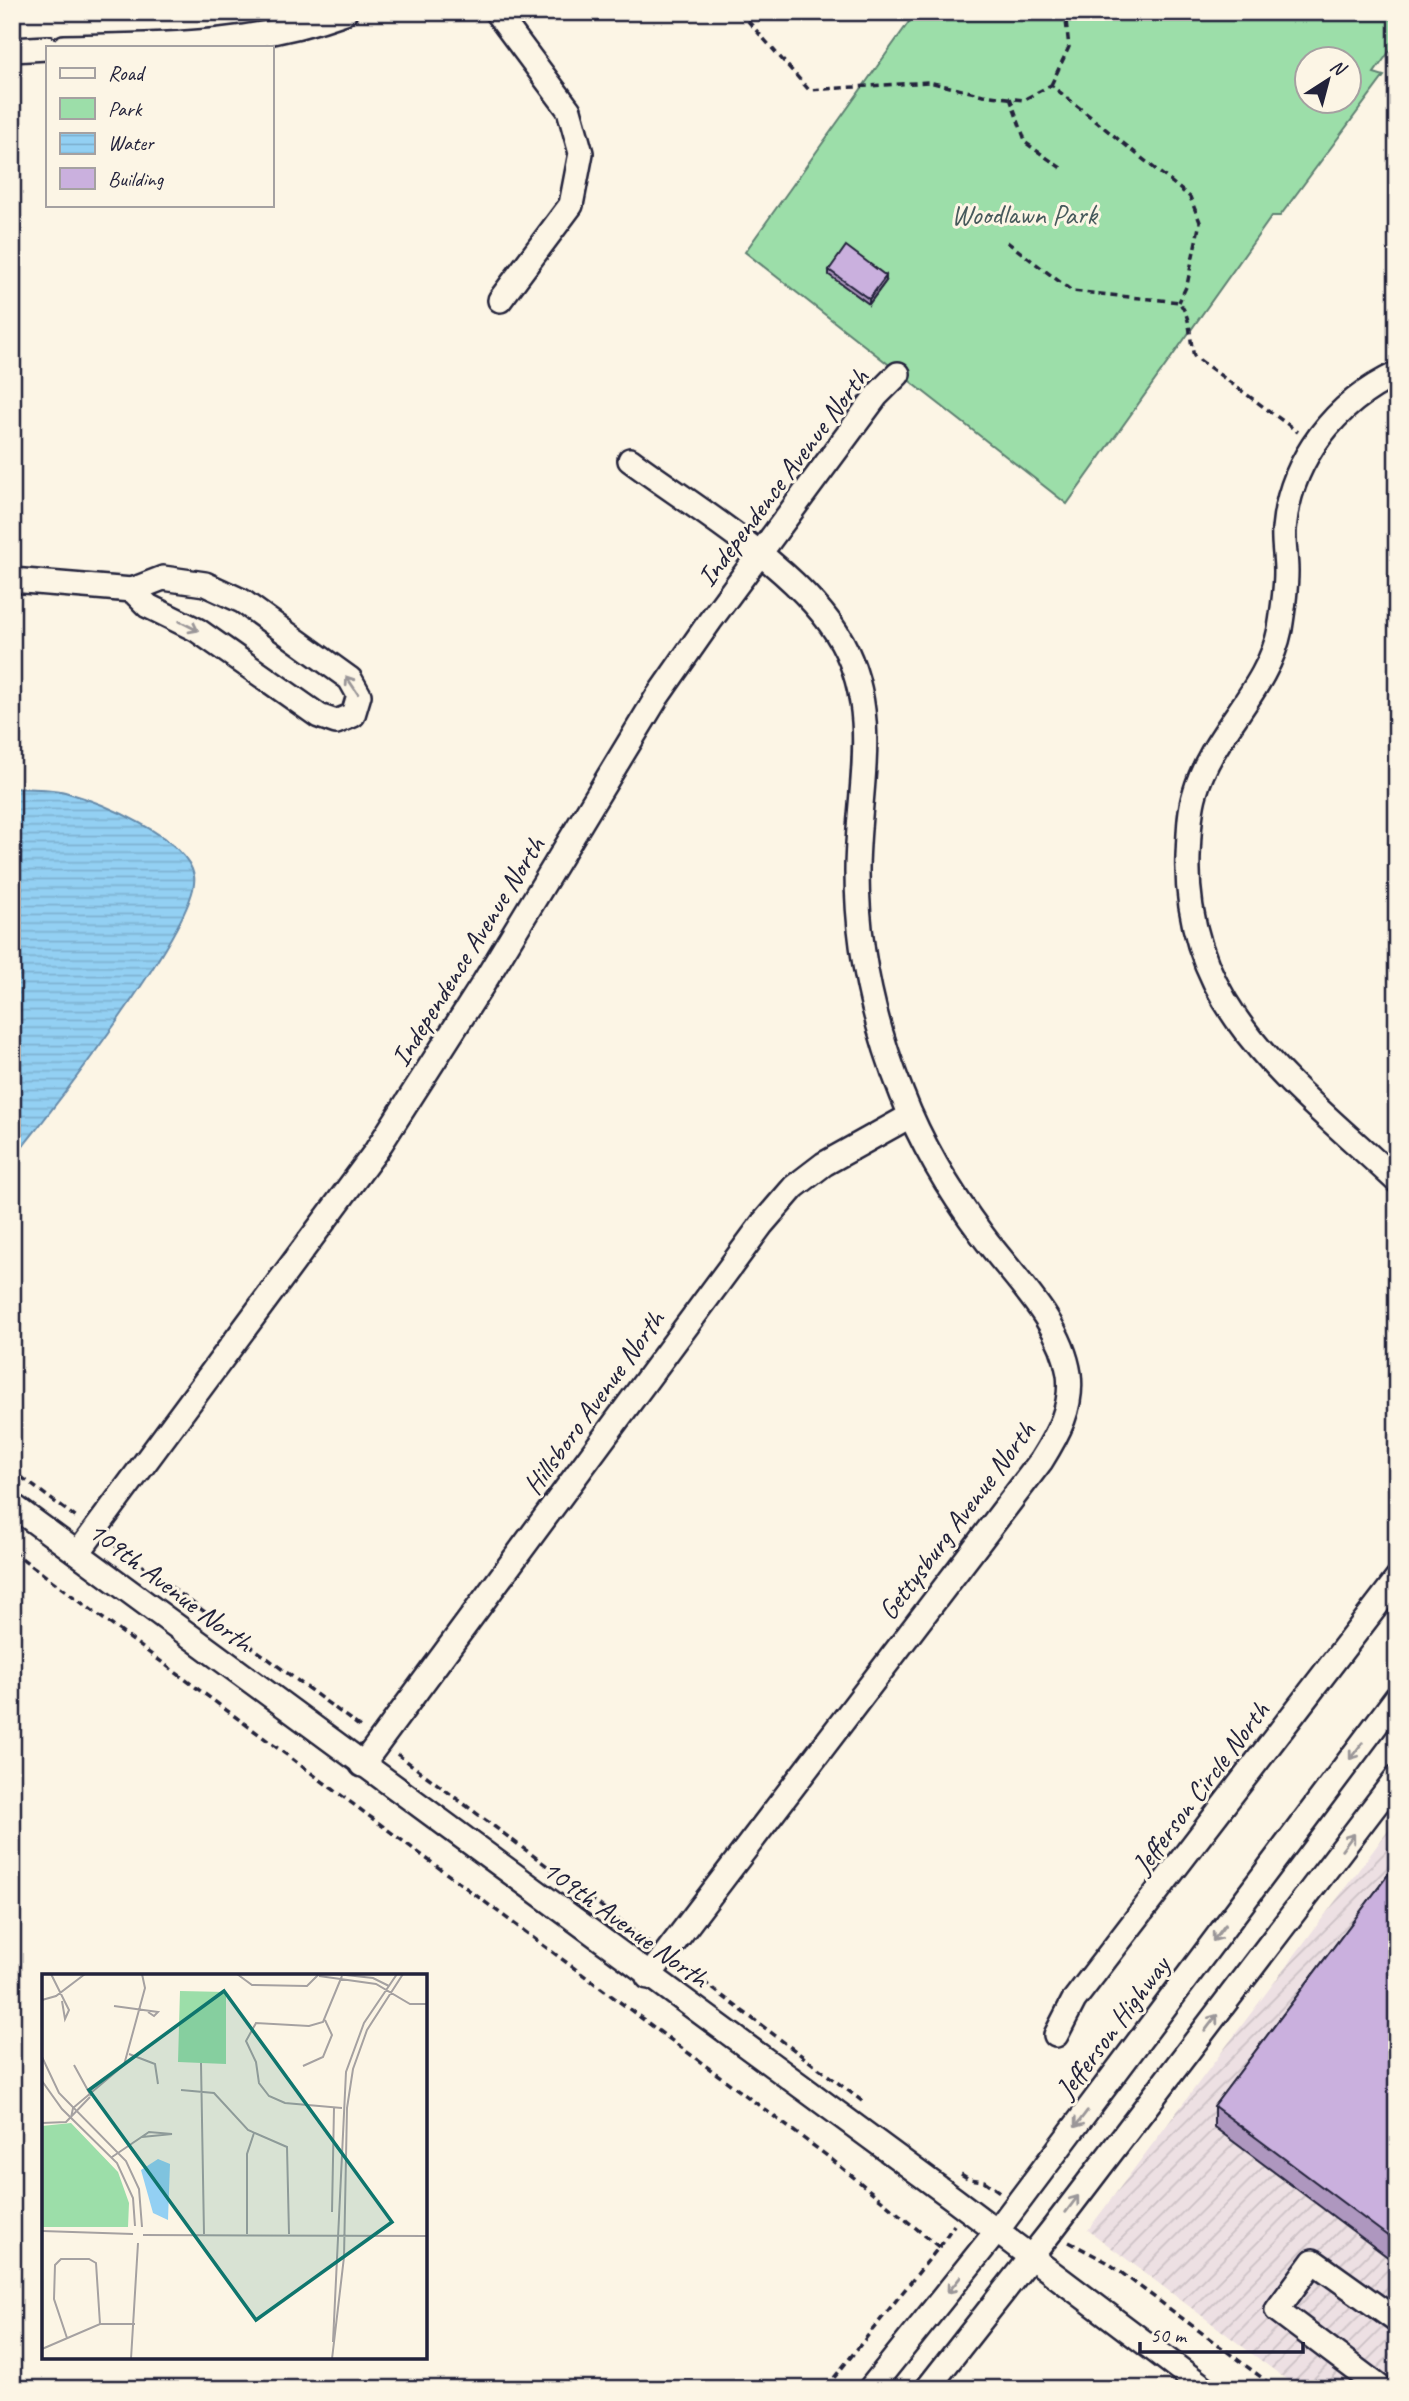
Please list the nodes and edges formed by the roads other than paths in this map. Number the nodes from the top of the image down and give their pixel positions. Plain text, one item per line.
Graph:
1 (345, 12) edge
2 (496, 12) edge
3 (152, 46) edge
4 (46, 48) edge
5 (12, 50) edge
6 (500, 300) dead end
7 (898, 374) dead end
8 (1397, 374) edge
9 (630, 460) dead end
10 (759, 555) junction
11 (12, 580) edge
12 (132, 590) junction
13 (910, 1116) junction
14 (1397, 1181) edge
15 (12, 1506) edge
16 (78, 1553) junction
17 (1397, 1579) edge
18 (1397, 1697) edge
19 (362, 1765) junction
20 (1397, 1777) edge
21 (649, 1977) junction
22 (1056, 2035) dead end
23 (996, 2232) junction
24 (1031, 2258) junction
25 (1397, 2321) edge
26 (1397, 2380) edge
27 (870, 2389) edge
28 (927, 2389) edge
29 (1206, 2389) edge
30 (1382, 2389) edge
31 (1391, 2389) edge

1 - 3 street
2 - 6 street
4 - 5 street
7 - 10 street, Independence Avenue North
8 - 14 street
9 - 10 street, Gettysburg Avenue North
10 - 13 street, Gettysburg Avenue North
10 - 16 street, Independence Avenue North
11 - 12 street
12 -> 12 street
13 - 19 street, Hillsboro Avenue North
13 - 21 street, Gettysburg Avenue North
15 - 16 street, 109th Avenue North
16 - 19 street, 109th Avenue North
17 - 22 street, Jefferson Circle North
18 -> 23 street, Jefferson Highway
19 - 21 street, 109th Avenue North
24 -> 20 street
21 - 23 street, 109th Avenue North
23 - 24 street, 109th Avenue North
23 -> 27 street, Jefferson Highway
24 - 28 street
24 - 29 street, 109th Avenue North
25 - 30 street
26 - 31 street

